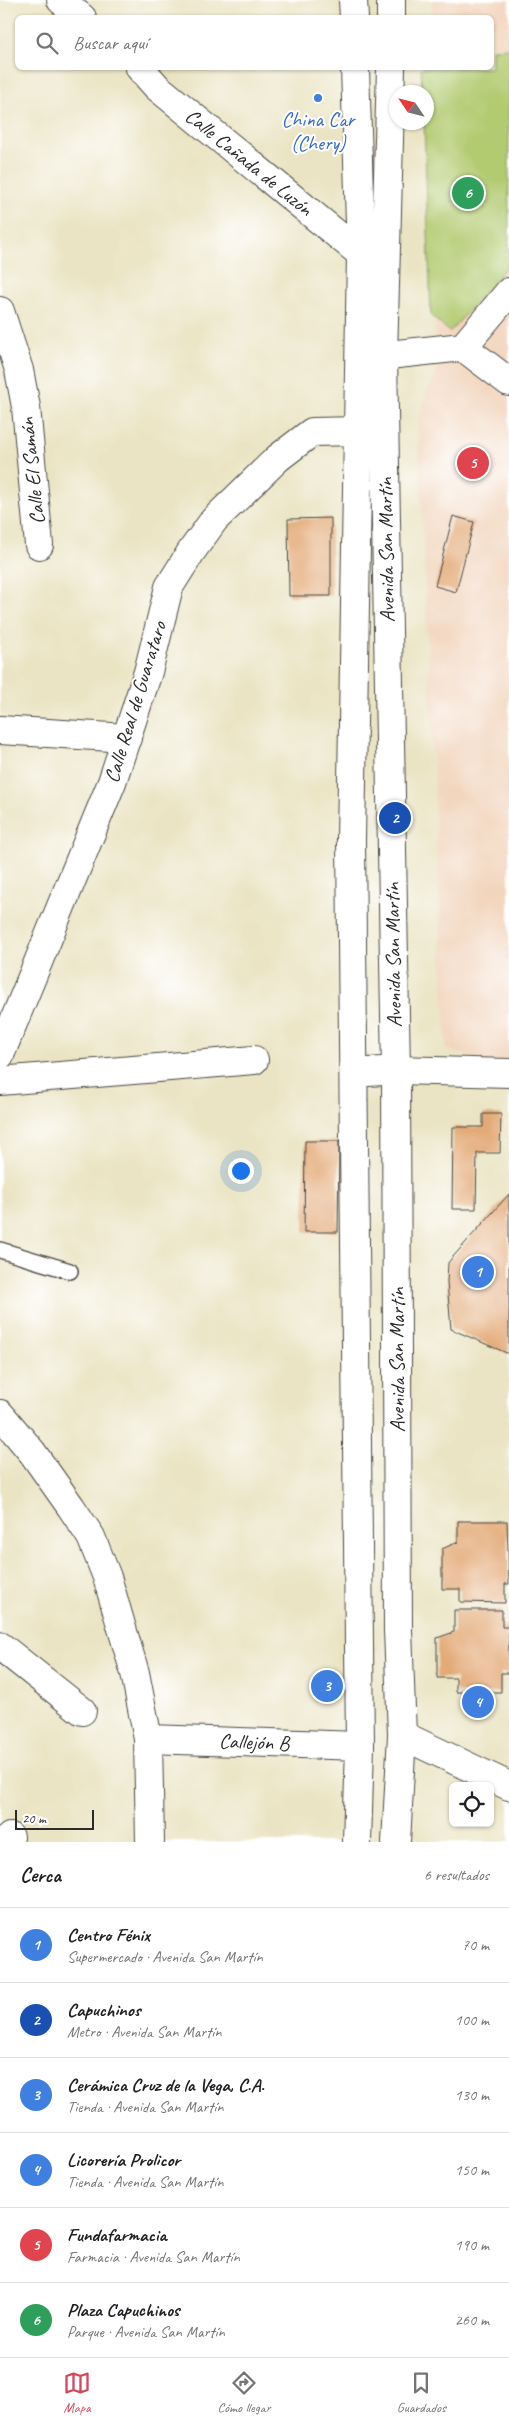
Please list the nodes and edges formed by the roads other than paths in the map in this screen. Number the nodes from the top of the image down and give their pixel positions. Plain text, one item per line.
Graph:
1 (61, 0) edge
2 (354, 0) edge
3 (391, 0) edge
4 (78, 15) edge
5 (354, 15) edge
6 (391, 15) edge
7 (142, 70) edge
8 (355, 70) edge
9 (391, 70) edge
10 (361, 254) junction
11 (509, 292) edge
12 (0, 311) edge
13 (463, 347) junction
14 (371, 357) junction
15 (509, 382) edge
16 (359, 431) junction
17 (39, 545) dead end
18 (0, 730) edge
19 (127, 738) junction
20 (0, 1056) edge
21 (254, 1060) dead end
22 (396, 1070) junction
23 (355, 1073) junction
24 (509, 1073) edge
25 (0, 1081) edge
26 (0, 1250) edge
27 (70, 1271) dead end
28 (0, 1414) edge
29 (0, 1646) edge
30 (82, 1711) dead end
31 (402, 1735) junction
32 (148, 1739) junction
33 (360, 1746) junction
34 (509, 1786) edge
35 (150, 1842) edge
36 (357, 1842) edge
37 (396, 1842) edge

1 - 4 main road
2 - 5 main road
3 - 6 main road
7 - 10 main road, Calle Cañada de Luzón
8 - 10 main road, Avenida San Martín
9 - 14 main road, Avenida San Martín
10 - 14 main road, Avenida San Martín
11 - 13 main road
12 - 17 main road, Calle El Samán
13 - 14 main road
13 - 15 main road
14 - 16 main road, Avenida San Martín
14 - 22 main road, Avenida San Martín
16 - 19 main road, Calle Real de Guarataro
16 - 23 main road, Avenida San Martín
18 - 19 main road
19 - 20 main road, Calle Real de Guarataro
21 - 25 main road
22 - 23 main road
22 - 24 main road
22 - 31 main road, Avenida San Martín
23 - 33 main road, Avenida San Martín
26 - 27 lane
28 - 32 main road
29 - 30 main road
31 - 34 main road
31 - 37 main road, Avenida San Martín
32 - 33 main road, Callejón B
32 - 35 main road
33 - 36 main road, Avenida San Martín

